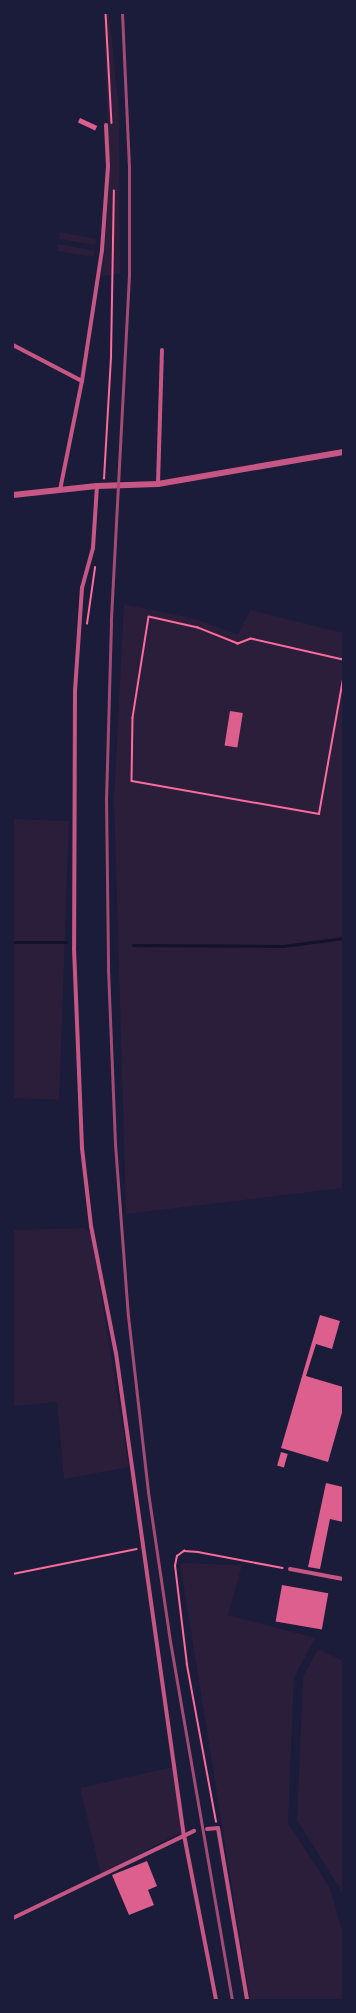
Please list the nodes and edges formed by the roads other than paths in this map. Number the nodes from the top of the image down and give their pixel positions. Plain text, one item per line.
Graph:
1 (106, 125) dead end
2 (13, 345) edge
3 (162, 350) dead end
4 (82, 381) junction
5 (343, 452) edge
6 (158, 484) junction
7 (97, 486) junction
8 (60, 490) junction
9 (13, 495) edge
10 (290, 1569) road end
11 (343, 1579) edge
12 (207, 1829) dead end
13 (194, 1831) dead end
14 (184, 1835) junction
15 (13, 1918) edge
16 (216, 2000) edge
17 (247, 2000) edge

1 - 4 street
2 - 4 street
3 - 6 street
4 - 8 street
5 - 6 street
6 - 7 street
7 - 8 street
7 - 14 street
8 - 9 street
10 - 11 street
12 - 17 street
13 - 14 street
14 - 15 street
14 - 16 street

